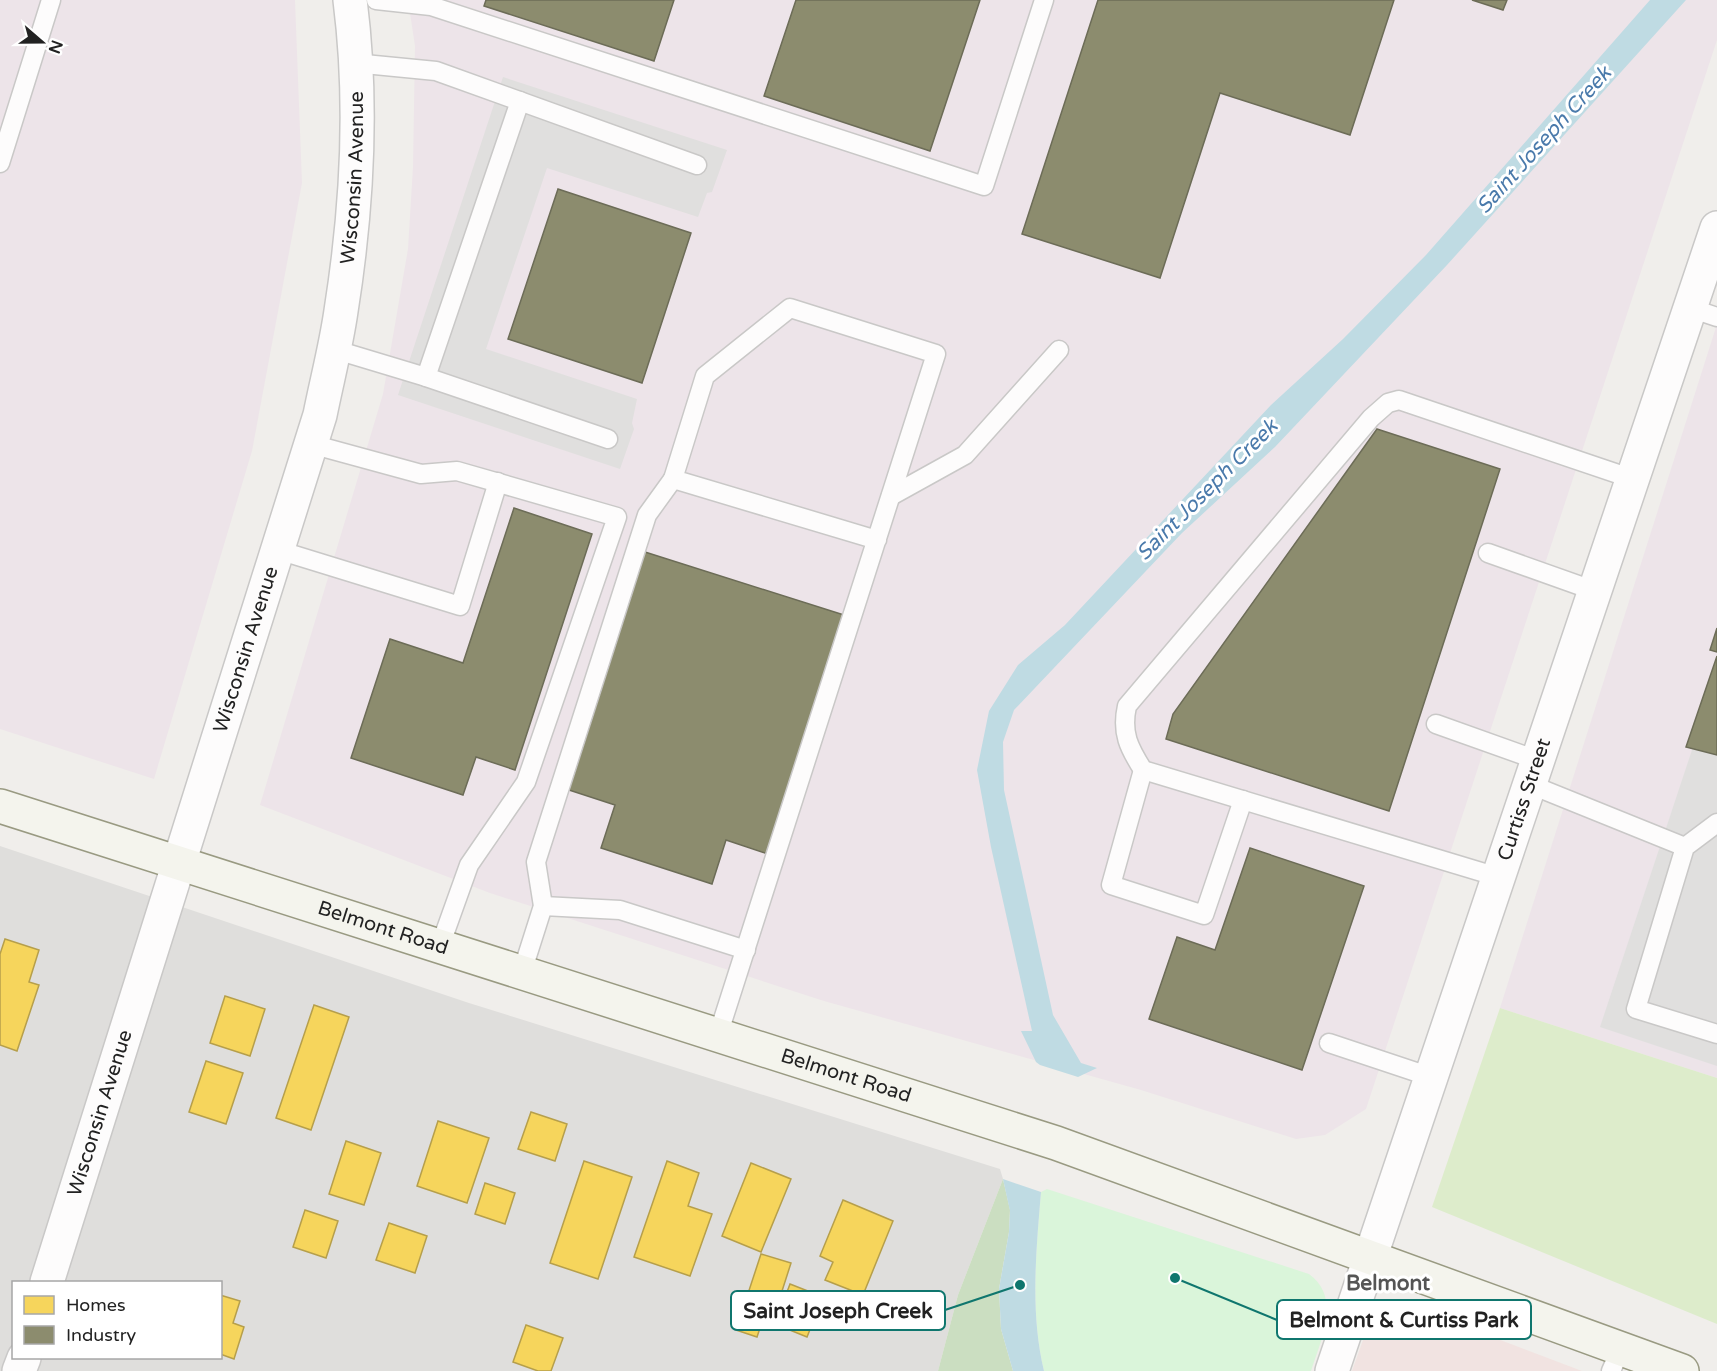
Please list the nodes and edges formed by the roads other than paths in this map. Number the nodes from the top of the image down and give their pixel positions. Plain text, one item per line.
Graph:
1 (51, 0) edge
2 (350, 0) edge
3 (376, 0) edge
4 (1044, 0) edge
5 (354, 63) junction
6 (520, 101) junction
7 (0, 163) edge
8 (697, 165) dead end
9 (1717, 228) edge
10 (1704, 313) edge
11 (333, 349) junction
12 (1059, 350) dead end
13 (426, 377) junction
14 (608, 439) dead end
15 (311, 444) junction
16 (1633, 479) junction
17 (673, 480) junction
18 (498, 483) junction
19 (891, 496) junction
20 (877, 540) junction
21 (278, 550) junction
22 (1488, 553) dead end
23 (1595, 591) junction
24 (1436, 724) dead end
25 (1143, 770) junction
26 (1533, 772) junction
27 (1243, 800) junction
28 (0, 806) edge
29 (1717, 823) edge
30 (1685, 847) junction
31 (181, 862) junction
32 (1498, 876) junction
33 (543, 906) junction
34 (440, 946) junction
35 (746, 950) junction
36 (522, 972) junction
37 (1717, 1034) edge
38 (718, 1035) junction
39 (1329, 1043) dead end
40 (1431, 1077) junction
41 (1370, 1257) junction
42 (47, 1281) edge
43 (1616, 1360) edge
44 (1332, 1371) edge
45 (1682, 1371) edge

1 - 7 lane
2 - 5 street, Wisconsin Avenue
3 - 4 lane
5 - 6 lane
5 - 11 street, Wisconsin Avenue
6 - 8 lane
6 - 13 lane
9 - 10 street, Curtiss Street
10 - 16 street, Curtiss Street
11 - 13 lane
11 - 15 street, Wisconsin Avenue
12 - 19 lane
13 - 14 lane
15 - 18 lane
15 - 21 street, Wisconsin Avenue
16 - 23 street, Curtiss Street
16 - 25 lane
17 - 19 lane
17 - 20 lane
17 - 33 lane
18 - 21 lane
18 - 34 lane
19 - 20 lane
20 - 35 lane
21 - 31 street, Wisconsin Avenue
22 - 23 lane
23 - 26 street, Curtiss Street
24 - 26 lane
25 - 27 lane
25 - 27 lane
26 - 30 lane
26 - 32 street, Curtiss Street
27 - 32 lane
28 - 31 main road, Belmont Road
29 - 30 lane
30 - 37 lane
31 - 34 main road, Belmont Road
31 - 42 street, Wisconsin Avenue
32 - 40 street, Curtiss Street
33 - 35 lane
33 - 36 lane
34 - 36 main road, Belmont Road
35 - 38 lane
36 - 38 main road, Belmont Road
38 - 41 main road, Belmont Road
39 - 40 lane
40 - 41 street, Curtiss Street
41 - 43 main road, Belmont Road
41 - 44 street, Curtiss Street
43 - 45 main road, Belmont Road

